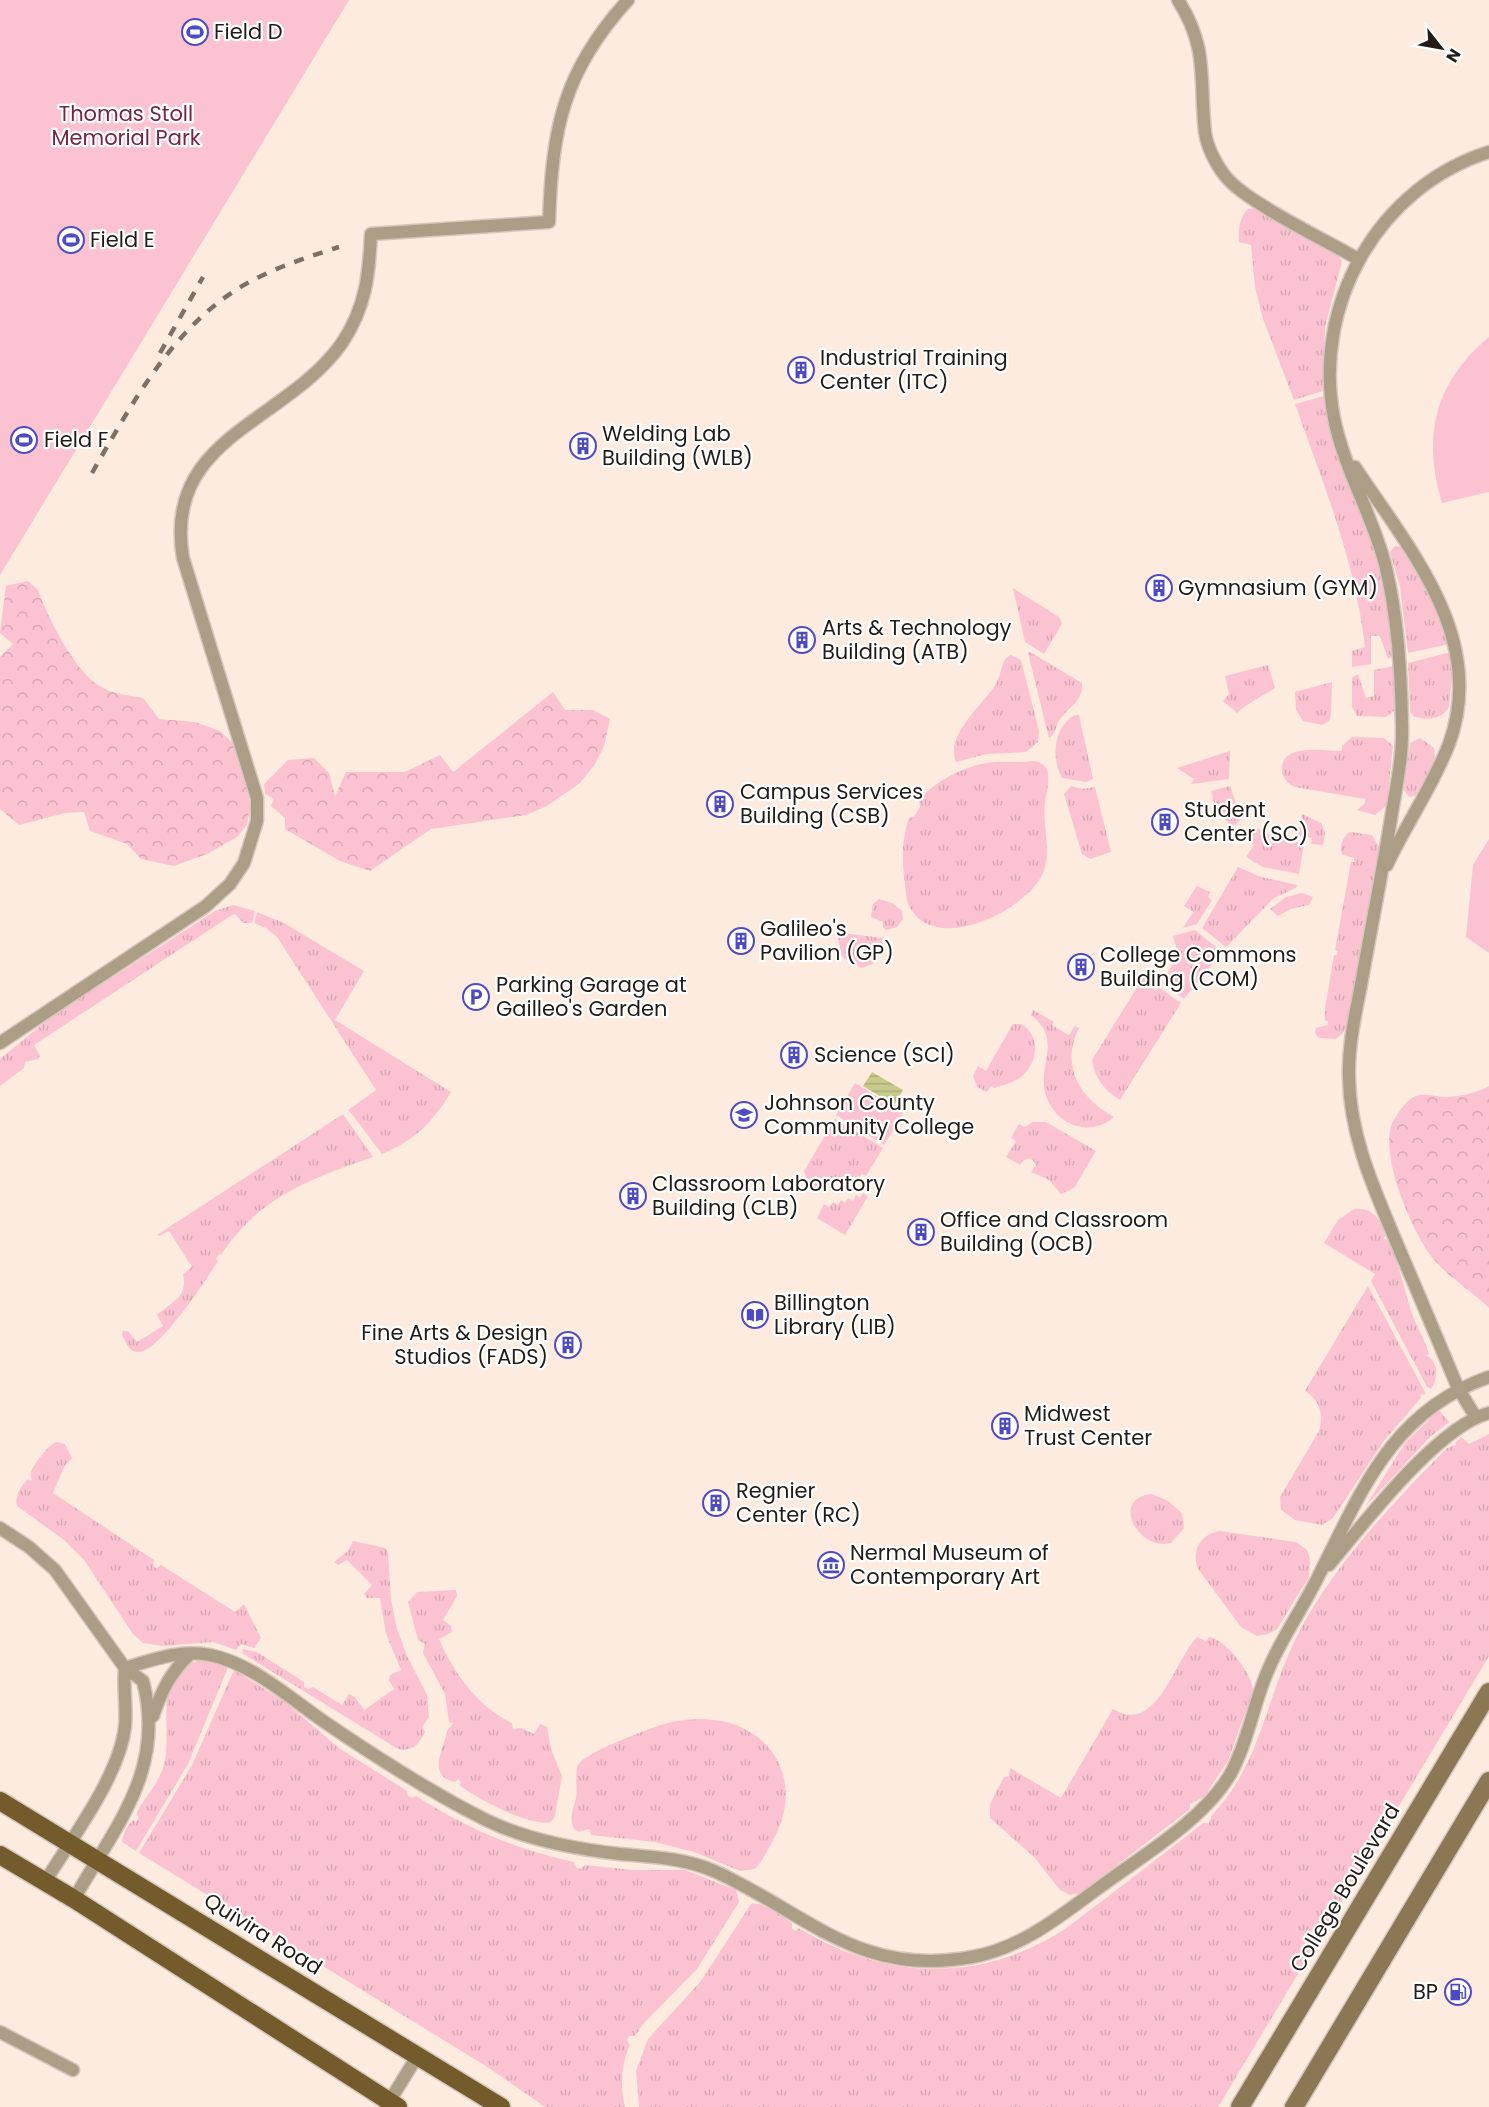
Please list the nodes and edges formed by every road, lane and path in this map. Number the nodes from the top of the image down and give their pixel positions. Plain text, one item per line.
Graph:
1 (628, 0) edge
2 (1178, 0) edge
3 (1489, 152) edge
4 (1358, 259) junction
5 (1343, 448) junction
6 (1379, 883) junction
7 (0, 1042) edge
8 (1489, 1377) edge
9 (1458, 1388) junction
10 (1489, 1413) edge
11 (1475, 1416) junction
12 (0, 1527) edge
13 (1317, 1580) junction
14 (190, 1654) junction
15 (124, 1668) junction
16 (1489, 1692) edge
17 (150, 1724) junction
18 (1489, 1781) edge
19 (0, 1801) edge
20 (69, 1842) junction
21 (0, 1855) edge
22 (97, 1859) junction
23 (45, 1882) junction
24 (74, 1899) junction
25 (0, 2032) edge
26 (418, 2055) junction
27 (73, 2070) dead end
28 (391, 2105) edge
29 (501, 2107) edge
30 (1240, 2107) edge
31 (1294, 2107) edge

1 - 7 street
2 - 4 street
3 - 4 street
4 - 5 street
5 - 6 street
5 - 6 street
6 - 9 street
8 - 9 street
9 - 11 street
9 - 13 street
10 - 11 street
11 - 13 street
12 - 15 street
13 - 14 street
14 - 15 street
14 - 17 street
15 - 17 street
15 - 20 street
16 - 30 main road, College Boulevard
17 - 22 street
18 - 31 main road
19 - 20 main road, Quivira Road
20 - 22 main road, Quivira Road
20 - 23 street
21 - 23 main road
22 - 24 street
22 - 26 main road, Quivira Road
23 - 24 main road
24 - 28 main road
25 - 27 street
26 - 28 street
26 - 29 main road, Quivira Road

